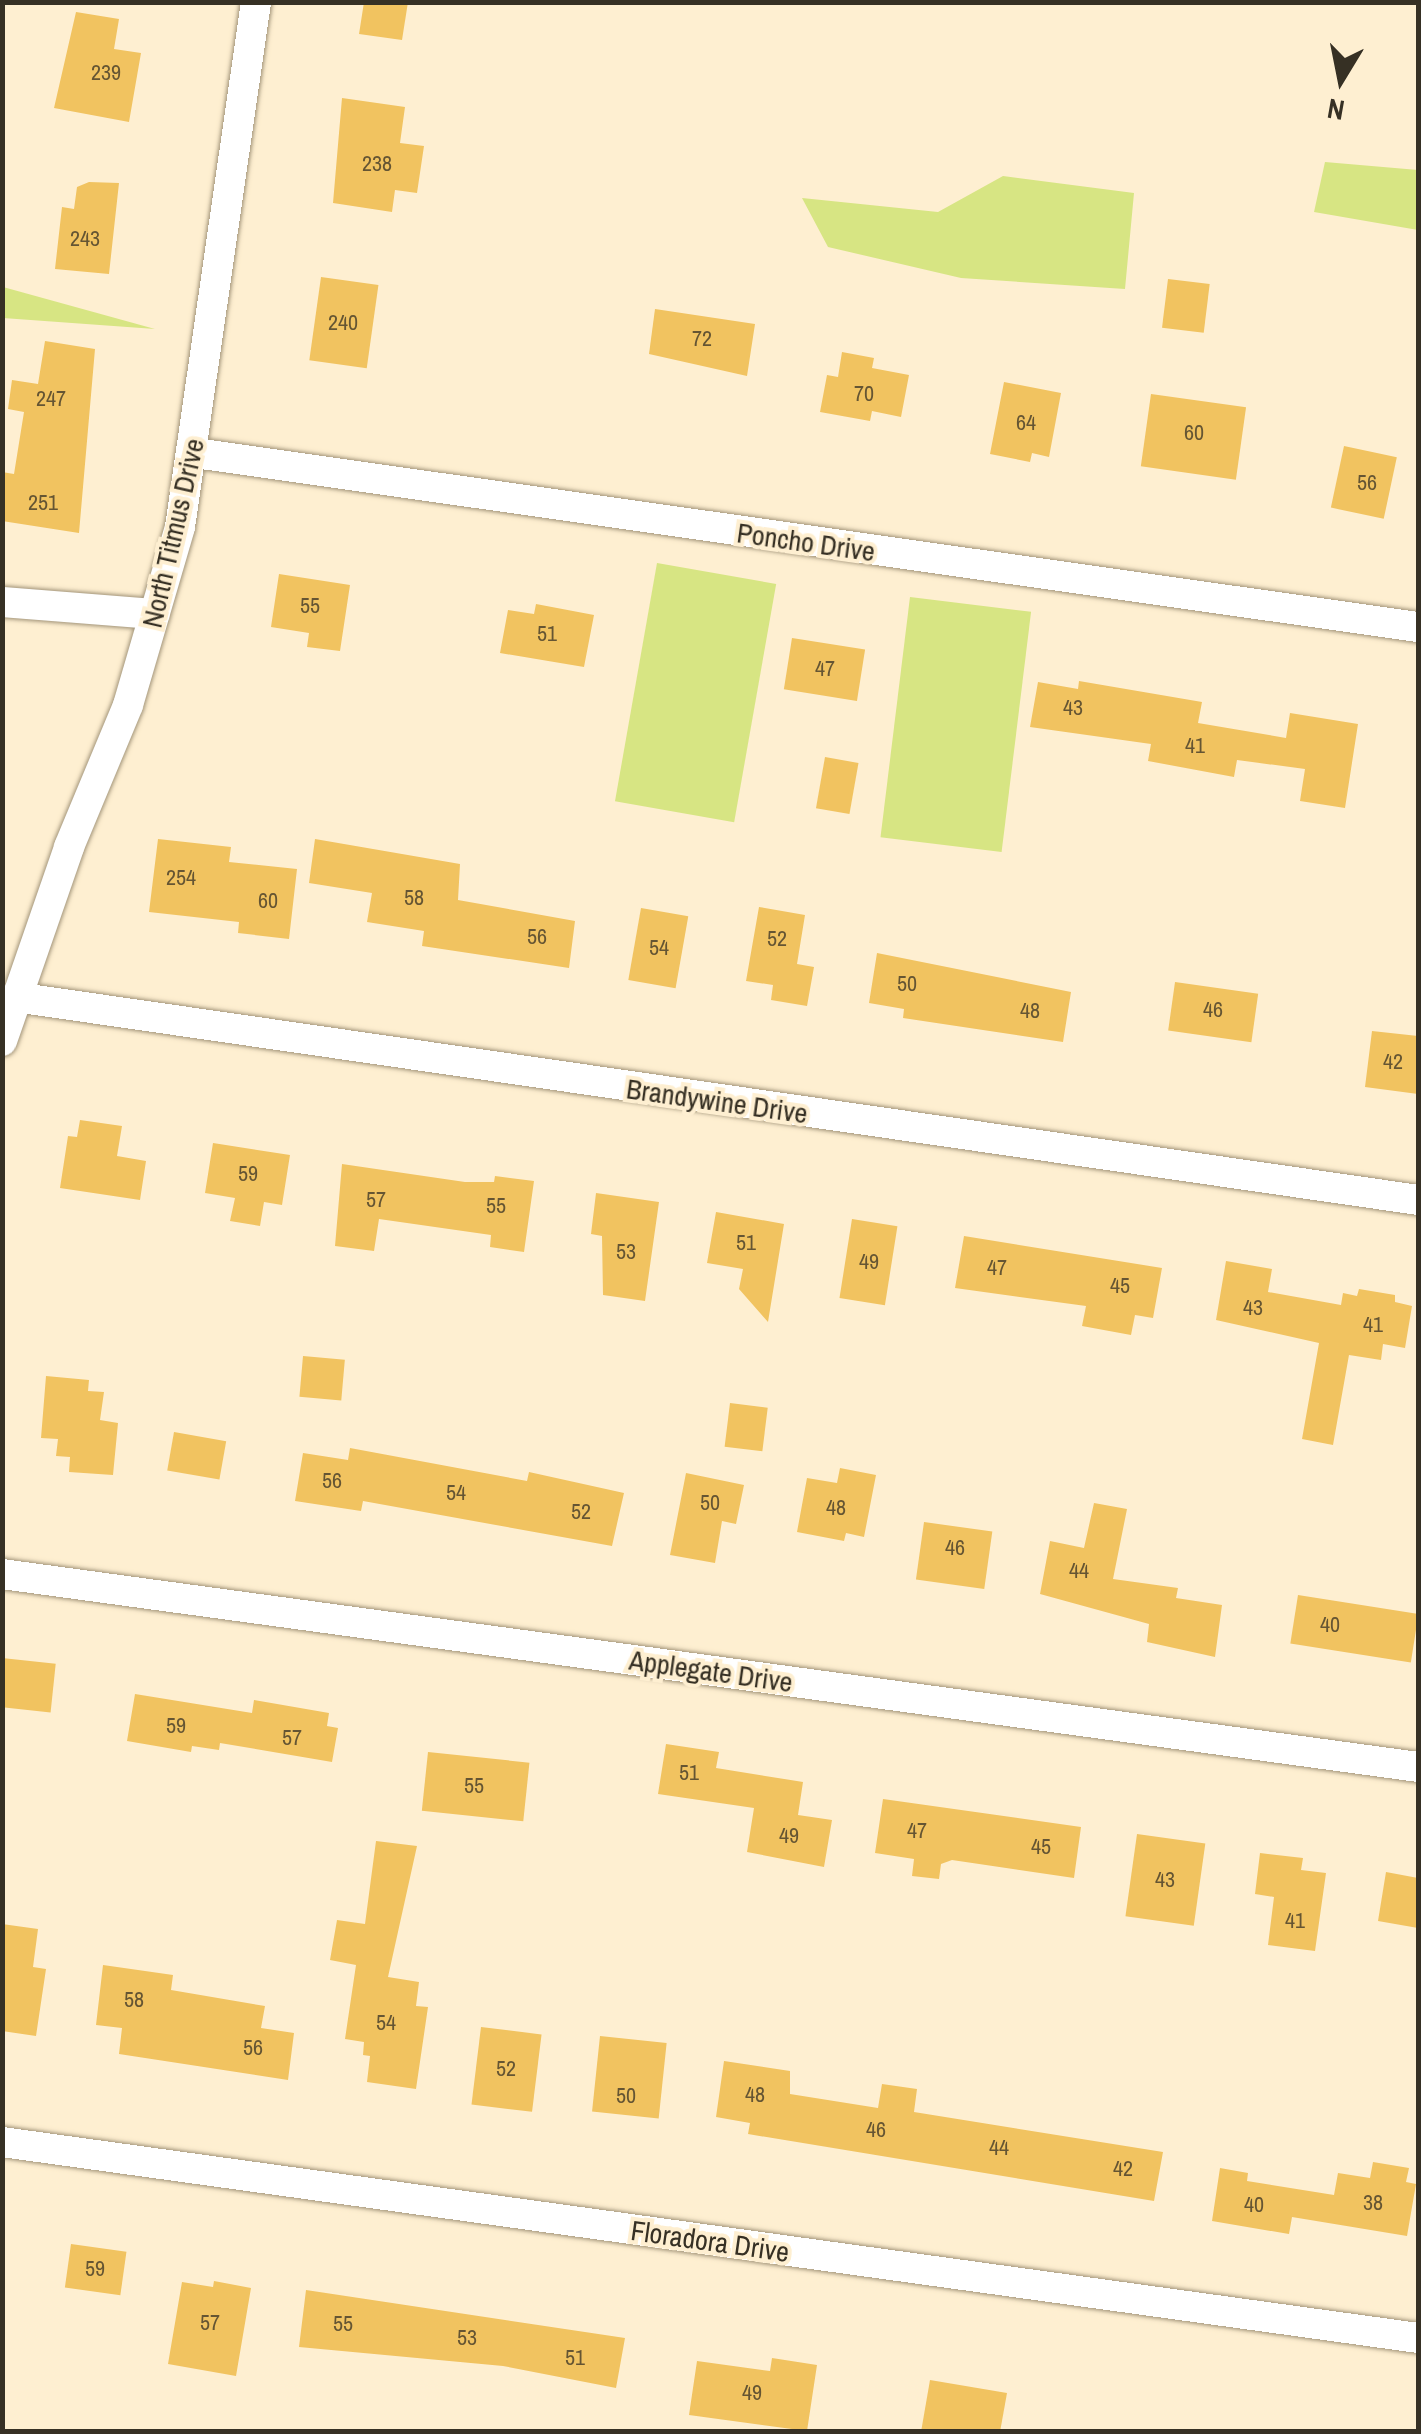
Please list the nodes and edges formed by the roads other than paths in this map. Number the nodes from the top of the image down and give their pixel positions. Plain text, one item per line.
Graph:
1 (256, 2) edge
2 (194, 453) junction
3 (2, 602) edge
4 (155, 614) junction
5 (1418, 627) edge
6 (15, 997) junction
7 (2, 1042) edge
8 (1418, 1200) edge
9 (2, 1574) edge
10 (1418, 1767) edge
11 (2, 2142) edge
12 (1418, 2338) edge

1 - 2 street, North Titmus Drive
2 - 4 street, North Titmus Drive
2 - 5 street, Poncho Drive
3 - 4 street
4 - 6 street, North Titmus Drive
6 - 7 street, North Titmus Drive
6 - 8 street, Brandywine Drive
9 - 10 street, Applegate Drive
11 - 12 street, Floradora Drive

